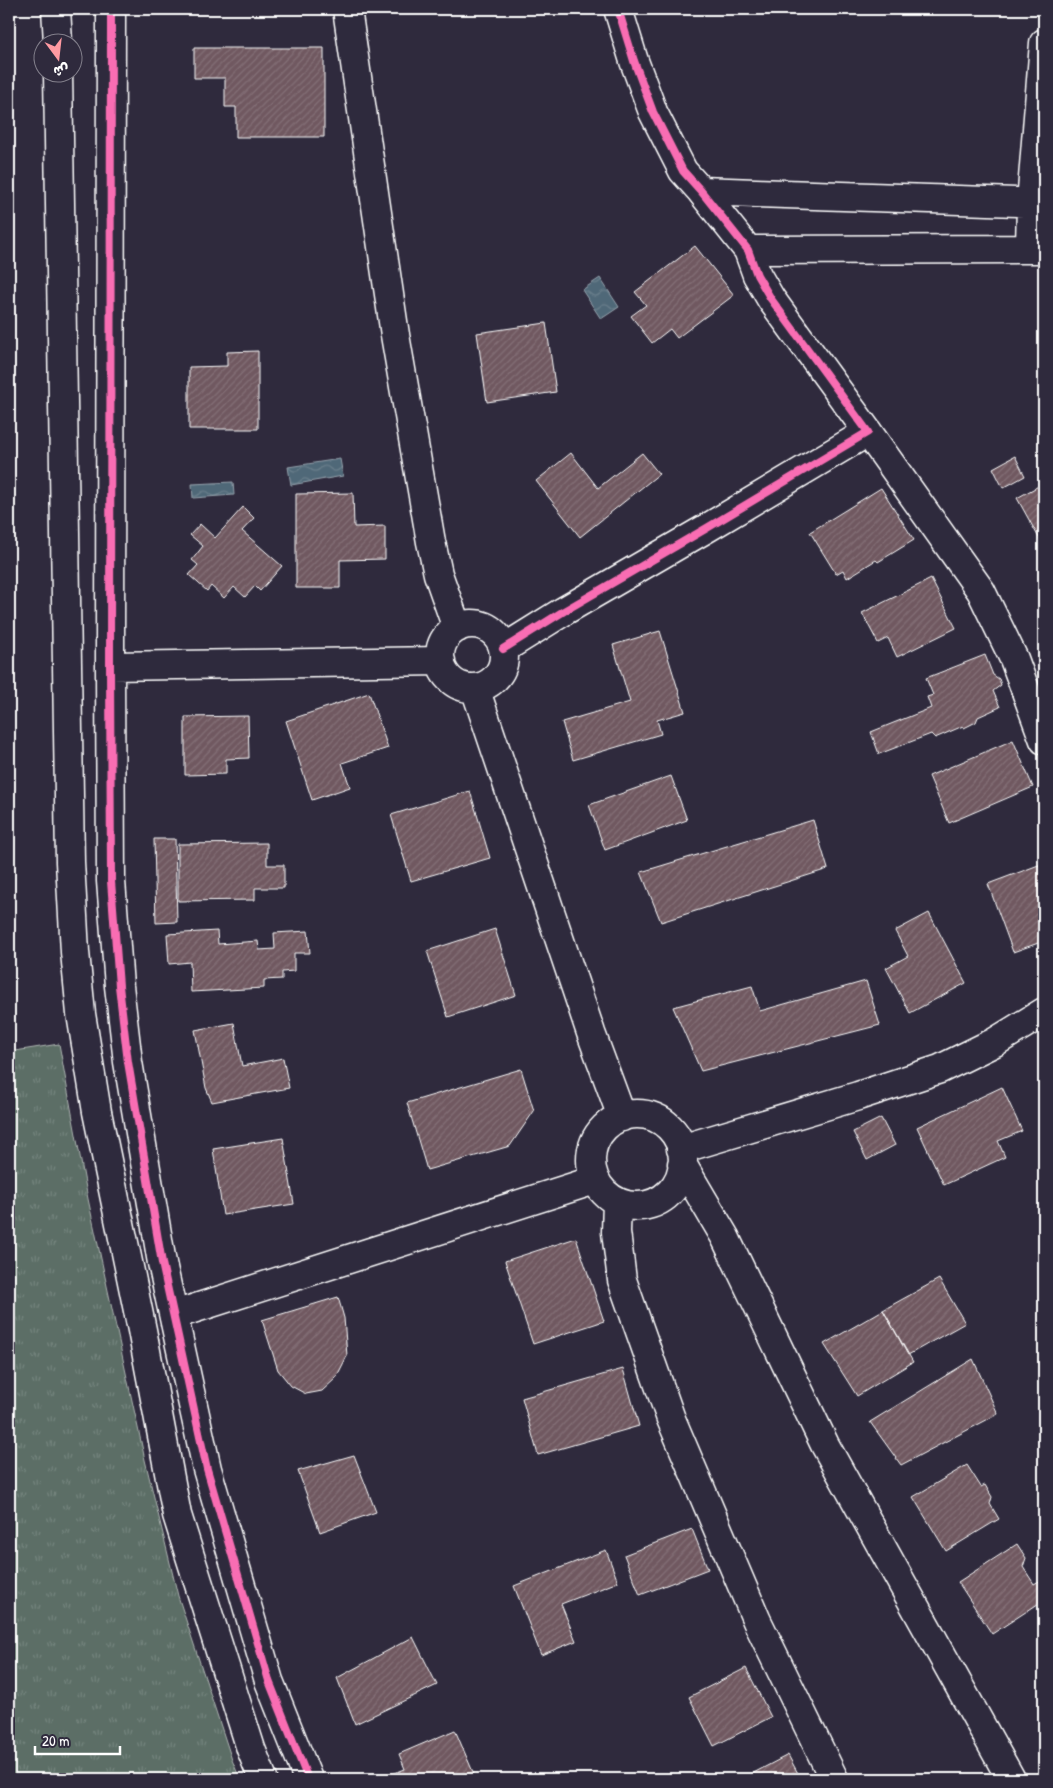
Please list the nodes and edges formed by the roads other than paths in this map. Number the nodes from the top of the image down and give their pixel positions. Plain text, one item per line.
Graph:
1 (56, 9) edge
2 (111, 9) edge
3 (347, 9) edge
4 (618, 9) edge
5 (57, 32) edge
6 (1044, 43) edge
7 (58, 82) edge
8 (702, 191) junction
9 (1038, 203) edge
10 (1037, 249) edge
11 (748, 250) junction
12 (868, 432) junction
13 (456, 628) junction
14 (503, 649) junction
15 (441, 661) junction
16 (110, 666) junction
17 (475, 688) junction
18 (1044, 740) edge
19 (1044, 1012) edge
20 (622, 1117) junction
21 (682, 1157) junction
22 (595, 1180) junction
23 (617, 1202) junction
24 (174, 1315) junction
25 (263, 1779) edge
26 (308, 1779) edge
27 (834, 1779) edge
28 (1011, 1779) edge

1 - 5 street
2 - 16 street
3 - 13 street
4 - 8 street
6 - 9 street
7 - 25 street
8 - 9 street
8 - 11 street
9 - 10 street
10 - 11 street
11 - 12 street
12 - 14 street
12 - 18 street
13 - 14 street
13 - 15 street
14 - 17 street
15 - 16 street
15 - 17 street
16 - 24 street
17 - 20 street
19 - 21 street
20 - 21 street
20 - 22 street
21 - 23 street
21 - 28 street
22 - 23 street
22 - 24 street
23 - 27 street
24 - 26 street

